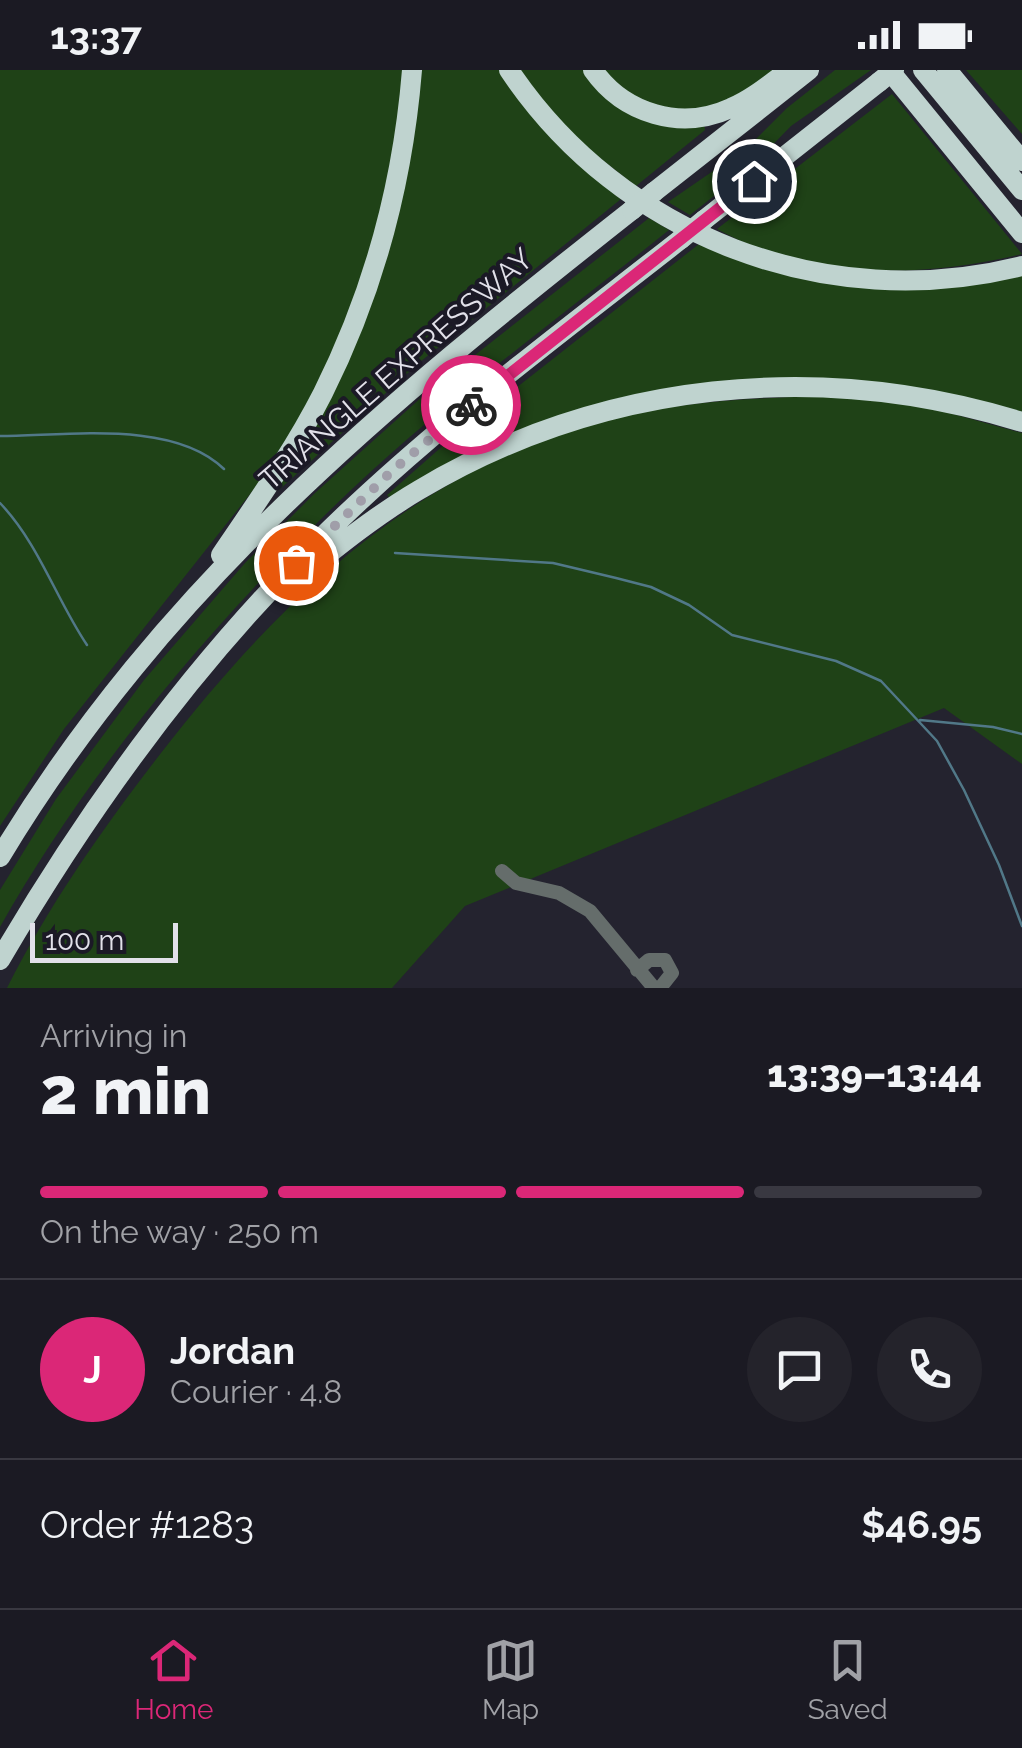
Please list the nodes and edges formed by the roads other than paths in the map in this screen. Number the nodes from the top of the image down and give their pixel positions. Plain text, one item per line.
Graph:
1 (412, 70) edge
2 (509, 70) edge
3 (593, 70) edge
4 (789, 70) edge
5 (809, 70) edge
6 (924, 70) edge
7 (947, 70) edge
8 (887, 74) edge
9 (971, 99) junction
10 (1022, 147) edge
11 (1022, 161) edge
12 (1022, 190) edge
13 (1022, 233) edge
14 (1022, 266) edge
15 (1022, 422) edge
16 (191, 598) junction
17 (246, 620) junction
18 (0, 857) edge
19 (502, 870) dead end
20 (0, 960) edge
21 (638, 970) junction
22 (657, 988) edge

1 - 16 highway
2 - 14 highway
3 - 4 highway
5 - 16 highway, TRIANGLE EXPRESSWAY, bridge
6 - 12 highway
7 - 9 highway
8 - 13 highway
8 - 17 highway, bridge
9 - 10 highway
9 - 11 highway
15 - 17 highway
16 - 18 highway, TRIANGLE EXPRESSWAY
17 - 20 highway
19 - 21 lane
21 - 22 lane
21 - 22 lane

